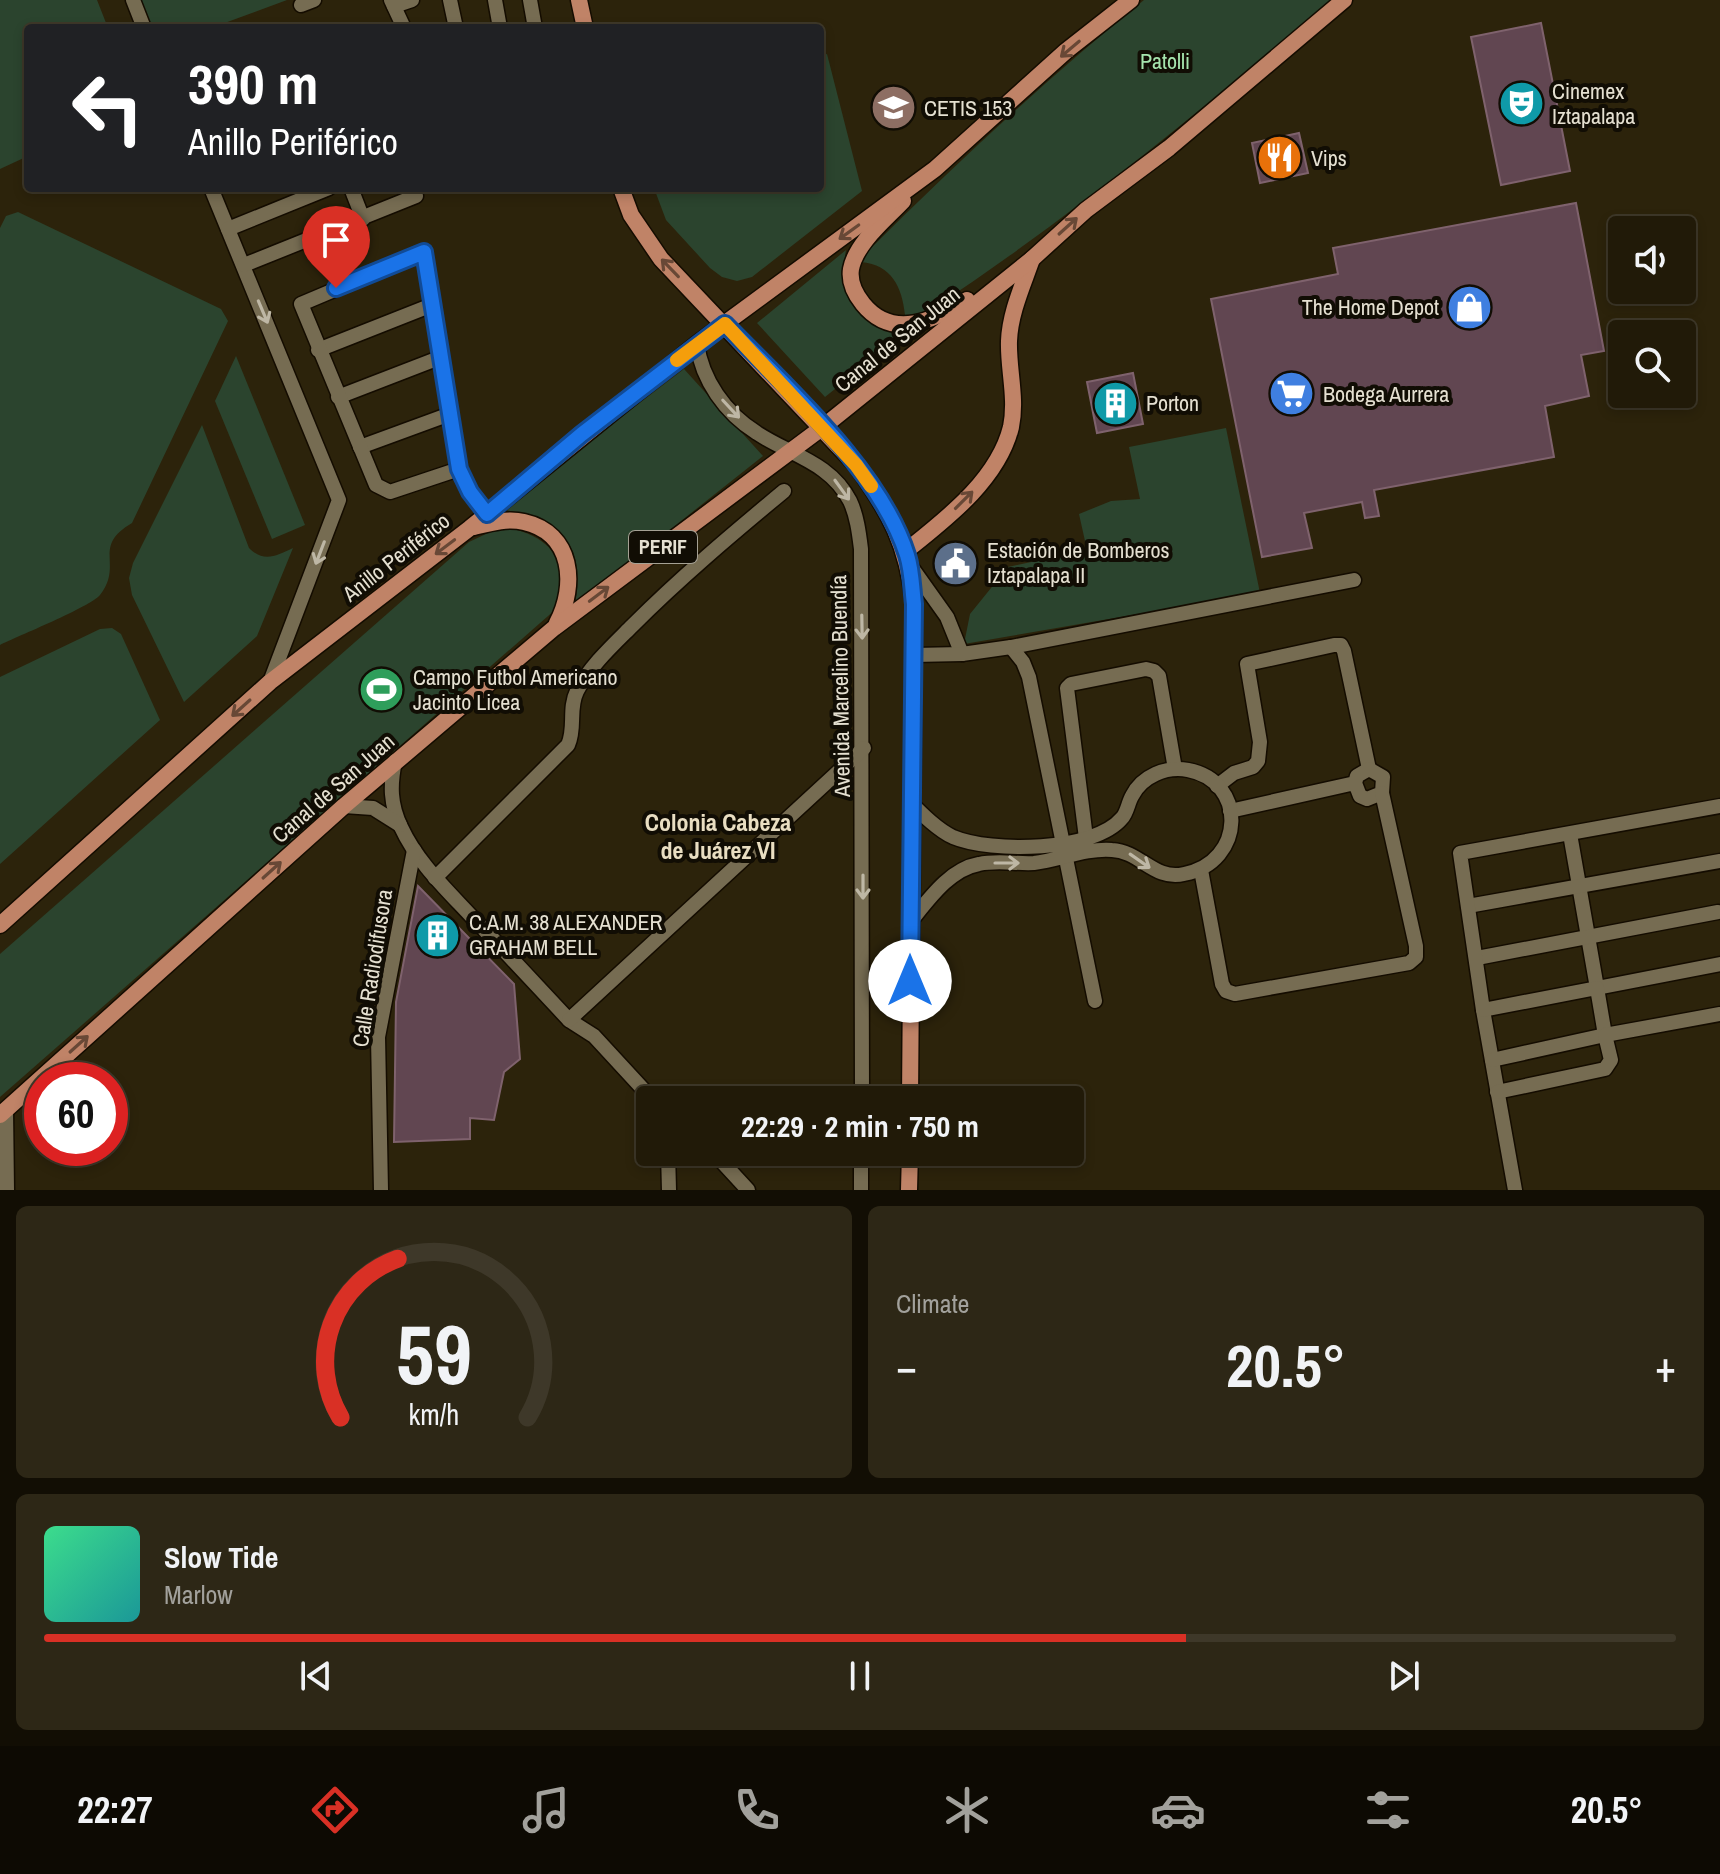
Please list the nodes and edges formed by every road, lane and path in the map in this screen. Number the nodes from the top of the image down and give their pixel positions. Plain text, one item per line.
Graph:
1 (133, 0) edge
2 (450, 0) edge
3 (495, 0) edge
4 (530, 0) edge
5 (579, 0) edge
6 (1131, 0) edge
7 (1344, 0) edge
8 (400, 2) edge
9 (142, 24) edge
10 (403, 24) edge
11 (455, 24) edge
12 (499, 24) edge
13 (534, 24) edge
14 (584, 24) edge
15 (935, 169) junction
16 (214, 192) edge
17 (319, 192) edge
18 (353, 192) edge
19 (622, 192) edge
20 (416, 196) dead end
21 (363, 219) junction
22 (228, 229) junction
23 (1032, 259) junction
24 (244, 265) junction
25 (1017, 270) junction
26 (432, 305) junction
27 (725, 324) junction
28 (697, 344) junction
29 (318, 350) junction
30 (439, 358) junction
31 (338, 397) junction
32 (450, 414) junction
33 (823, 427) junction
34 (360, 447) junction
35 (793, 451) junction
36 (459, 469) junction
37 (784, 491) dead end
38 (487, 514) junction
39 (470, 528) junction
40 (908, 558) junction
41 (1354, 580) dead end
42 (554, 628) junction
43 (1011, 647) junction
44 (962, 654) junction
45 (914, 655) junction
46 (270, 682) junction
47 (864, 748) junction
48 (395, 761) junction
49 (1175, 769) junction
50 (1358, 776) junction
51 (1217, 786) junction
52 (1378, 796) junction
53 (911, 803) junction
54 (344, 806) junction
55 (1720, 806) edge
56 (1230, 811) junction
57 (400, 825) junction
58 (1570, 834) junction
59 (1086, 838) junction
60 (1064, 849) junction
61 (414, 850) junction
62 (1720, 861) edge
63 (1201, 870) junction
64 (435, 878) junction
65 (1578, 886) junction
66 (1468, 906) junction
67 (1718, 912) edge
68 (911, 921) junction
69 (0, 925) edge
70 (1588, 937) junction
71 (1477, 958) junction
72 (1720, 964) edge
73 (1597, 988) junction
74 (1095, 1001) dead end
75 (1483, 1010) junction
76 (1720, 1014) edge
77 (569, 1020) junction
78 (1605, 1035) junction
79 (1492, 1060) junction
80 (640, 1086) edge
81 (862, 1086) edge
82 (910, 1086) edge
83 (1497, 1092) junction
84 (3, 1112) edge
85 (668, 1166) edge
86 (726, 1166) edge
87 (861, 1166) edge
88 (910, 1166) edge
89 (7, 1190) edge
90 (381, 1190) edge
91 (669, 1190) edge
92 (748, 1190) edge
93 (861, 1190) edge
94 (909, 1190) edge
95 (1515, 1190) edge

1 - 9 street
2 - 11 street
3 - 12 street
4 - 13 street
5 - 14 main road
6 -> 15 main road, Anillo Periférico
23 -> 7 main road, Canal de San Juan / PERIF
8 - 10 street
15 - 25 main road
15 -> 27 main road, Anillo Periférico
16 - 22 street
17 - 22 street
18 - 21 street
27 -> 19 main road
20 - 21 street
21 - 24 street
22 - 24 street
23 - 25 main road, Canal de San Juan / PERIF
40 -> 23 main road
24 -> 46 street
25 - 33 main road, Canal de San Juan / PERIF
26 - 29 street
26 - 29 street
26 - 30 street
27 - 28 main road, Anillo Periférico
27 - 33 main road
28 -> 35 street, Avenida Marcelino Buendía
28 - 38 main road, Anillo Periférico
29 - 31 street
30 - 31 street
30 - 32 street
31 - 34 street
32 - 34 street
32 - 36 street
33 - 35 main road, Canal de San Juan / PERIF
33 - 40 main road
34 - 36 street
42 -> 35 main road, Canal de San Juan / PERIF
35 -> 47 street, Avenida Marcelino Buendía
36 - 38 street
37 - 64 street
38 - 39 main road, Anillo Periférico
39 - 42 main road
39 -> 46 main road, Anillo Periférico
40 - 44 street
40 - 45 main road
41 - 43 street
42 - 48 main road, Canal de San Juan / PERIF
43 - 44 street
43 - 60 street
44 - 45 street
45 - 53 main road
46 -> 69 main road, Anillo Periférico
47 - 77 street
47 -> 81 street, Avenida Marcelino Buendía
48 - 54 main road, Canal de San Juan / PERIF
48 - 57 street
49 - 51 street
49 - 59 street
49 - 59 street
50 - 51 street
50 - 52 street
50 - 52 street
50 - 56 street
51 - 56 street
52 - 63 street
53 - 60 street
53 - 68 main road
54 - 57 street
84 -> 54 main road, Canal de San Juan / PERIF
55 - 58 street
56 - 63 street
57 - 61 street
58 - 65 street
58 - 66 street
59 - 60 street
60 -> 63 street
68 -> 60 street
60 - 74 street
61 - 64 street
61 - 90 street, Calle Radiodifusora
62 - 65 street
64 - 77 street
65 - 66 street
65 - 70 street
66 - 71 street
67 - 70 street
68 - 82 main road
70 - 71 street
70 - 73 street
71 - 75 street
72 - 73 street
73 - 75 street
73 - 78 street
75 - 79 street
76 - 78 street
77 - 80 street
78 - 79 street
78 - 83 street
79 - 83 street
83 - 95 street
84 - 89 street
85 - 91 street
86 - 92 street
87 - 93 street
88 - 94 main road

